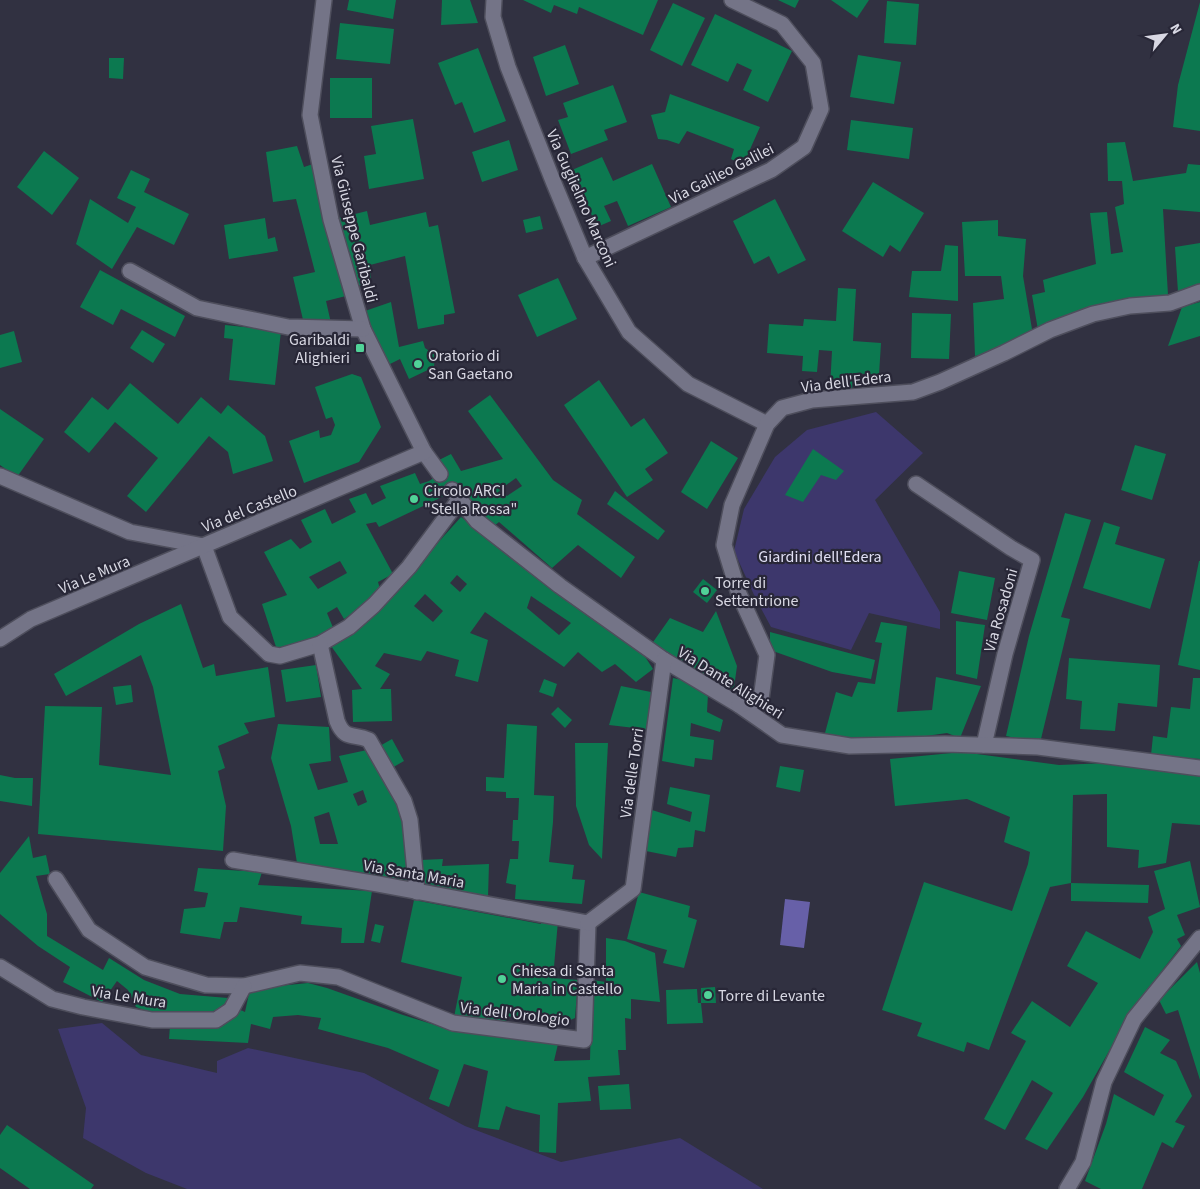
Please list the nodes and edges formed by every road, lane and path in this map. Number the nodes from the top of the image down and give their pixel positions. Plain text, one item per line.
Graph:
1 (324, 0) edge
2 (494, 0) edge
3 (732, 0) edge
4 (585, 258) junction
5 (130, 271) dead end
6 (1200, 292) edge
7 (363, 328) junction
8 (767, 424) junction
9 (424, 452) junction
10 (440, 474) dead end
11 (0, 476) edge
12 (916, 484) dead end
13 (204, 546) junction
14 (0, 639) edge
15 (320, 644) junction
16 (664, 660) junction
17 (739, 705) junction
18 (984, 745) junction
19 (1200, 768) edge
20 (233, 860) dead end
21 (56, 879) dead end
22 (417, 892) junction
23 (588, 923) junction
24 (1200, 938) edge
25 (0, 967) edge
26 (244, 986) junction
27 (1068, 1189) edge

1 - 7 street, Via Giuseppe Garibaldi
2 - 4 street, Via Guglielmo Marconi
3 - 4 street, Via Galileo Galilei
4 - 8 street, Via Guglielmo Marconi
5 - 7 street
6 - 8 street, Via dell'Edera
7 - 9 street, Via Giuseppe Garibaldi
8 - 17 street, Via dell'Edera
9 - 10 street
9 - 13 street, Via del Castello
11 - 13 street, Via del Castello
12 - 18 street, Via Rosadoni
13 - 14 street, Via Le Mura
13 - 15 street
15 - 16 street, Via Dante Alighieri
15 - 22 street
16 - 17 street, Via Dante Alighieri
16 - 23 street, Via delle Torri
17 - 18 street, Via Dante Alighieri
18 - 19 street, Via Dante Alighieri
20 - 22 street, Via Santa Maria
21 - 26 street
22 - 23 street, Via Santa Maria
23 - 26 street, Via dell'Orologio
24 - 27 street
25 - 26 street, Via Le Mura

